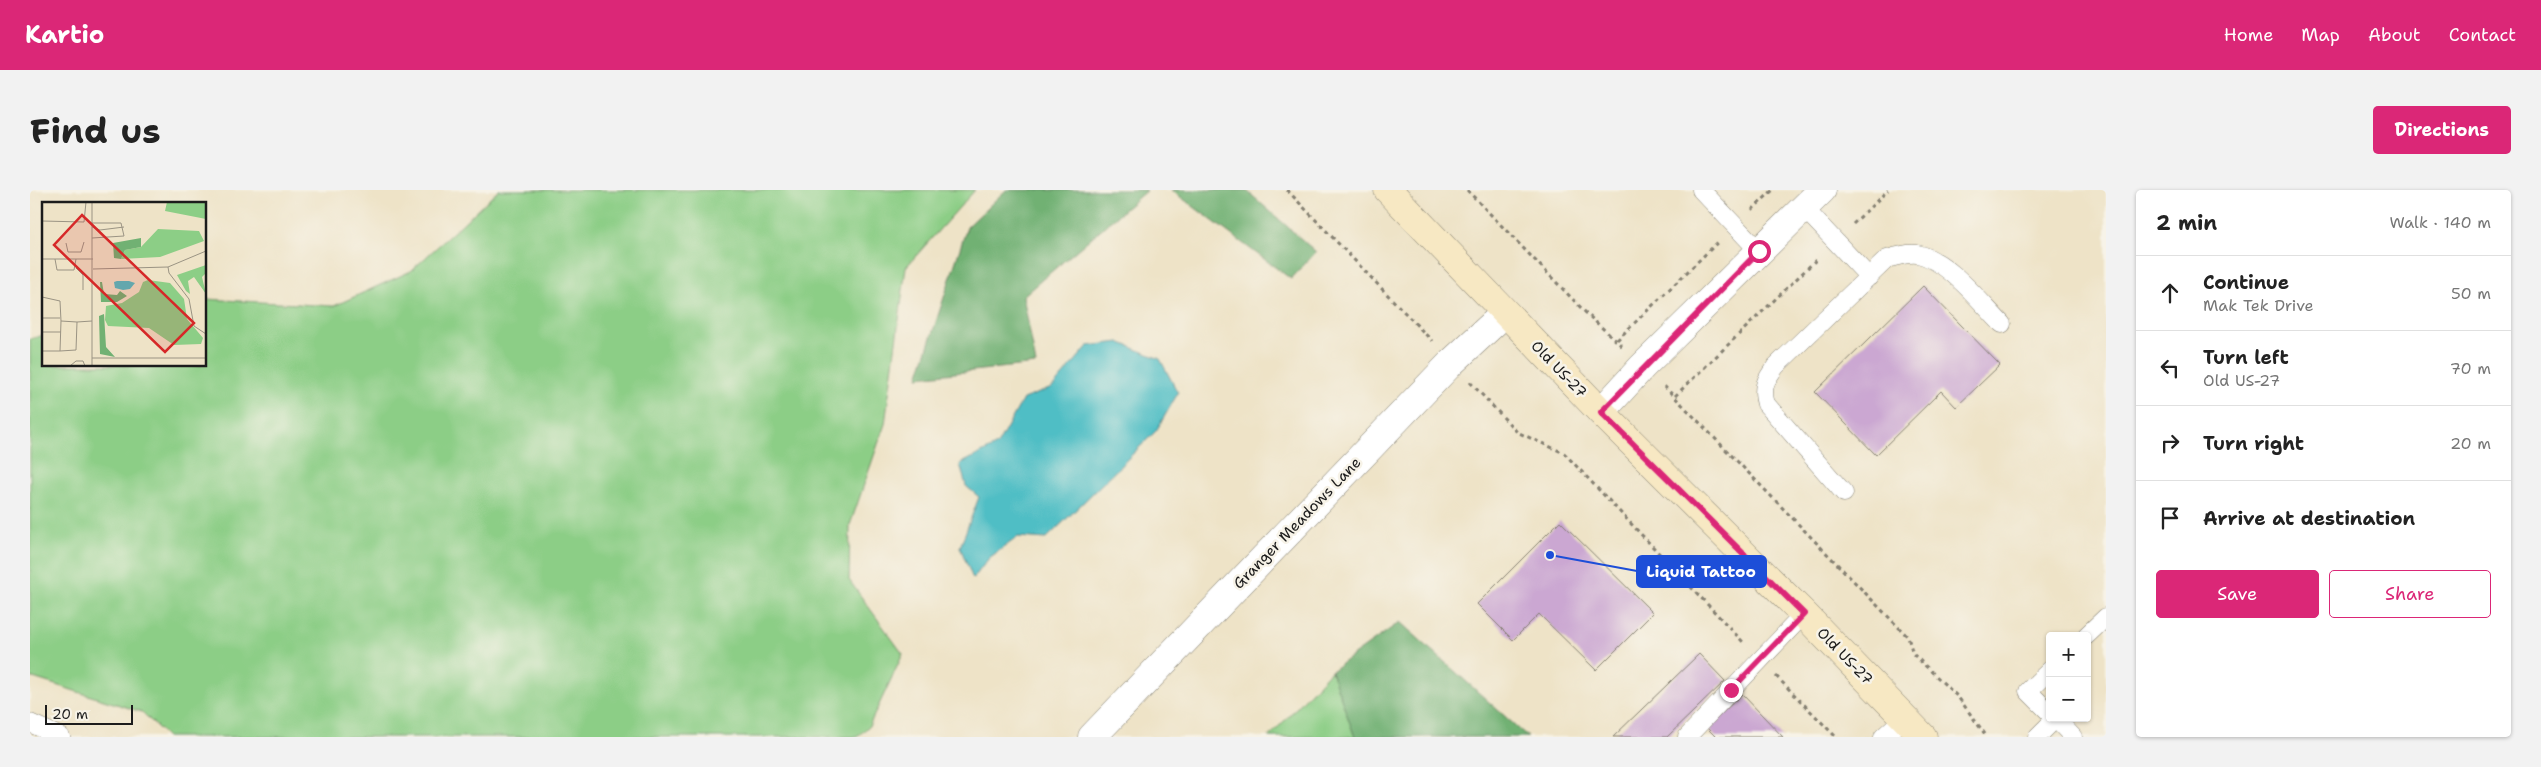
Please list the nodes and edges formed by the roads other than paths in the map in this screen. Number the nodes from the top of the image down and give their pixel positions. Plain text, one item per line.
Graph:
1 (1388, 190) edge
2 (1701, 190) edge
3 (1813, 199) edge
4 (1759, 251) junction
5 (1869, 277) junction
6 (1505, 313) junction
7 (2002, 324) dead end
8 (1601, 412) junction
9 (1844, 493) dead end
10 (1804, 614) junction
11 (2106, 617) edge
12 (2090, 632) edge
13 (2046, 674) edge
14 (2046, 710) edge
15 (2049, 722) edge
16 (2058, 722) edge
17 (30, 723) edge
18 (1913, 728) edge
19 (61, 737) edge
20 (1092, 737) edge
21 (1687, 737) edge
22 (1883, 737) edge
23 (2037, 737) edge
24 (2073, 737) edge

1 - 6 main road, Old US-27
2 - 4 lane
3 - 4 street
3 - 5 lane
4 - 8 street
5 - 7 lane
5 - 9 lane
6 - 8 main road, Old US-27
6 - 20 street, Granger Meadows Lane
8 - 10 main road, Old US-27
10 - 18 main road, Old US-27
10 - 21 lane
11 - 12 lane
13 - 14 lane
15 - 23 lane
16 - 24 lane
17 - 19 lane
18 - 22 lane

